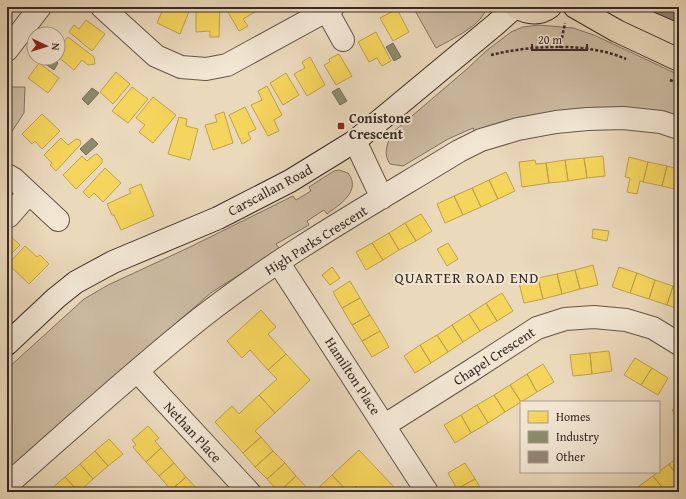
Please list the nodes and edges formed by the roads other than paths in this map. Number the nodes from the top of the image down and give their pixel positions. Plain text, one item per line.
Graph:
1 (40, 7) edge
2 (102, 7) edge
3 (515, 7) edge
4 (330, 9) edge
5 (564, 12) edge
6 (343, 40) dead end
7 (7, 50) edge
8 (679, 60) edge
9 (679, 128) edge
10 (355, 141) junction
11 (7, 175) edge
12 (29, 193) junction
13 (382, 198) junction
14 (9, 216) dead end
15 (58, 220) dead end
16 (278, 262) junction
17 (7, 344) edge
18 (679, 344) edge
19 (137, 371) junction
20 (385, 425) junction
21 (7, 485) edge
22 (249, 492) edge
23 (427, 492) edge

1 - 7 street
2 - 4 street
3 - 5 main road
3 - 10 street, Carscallan Road
4 - 6 street
5 - 8 main road
9 - 13 street, High Parks Crescent
10 - 13 street
10 - 17 street, Carscallan Road
11 - 12 street
12 - 14 street
12 - 15 street
13 - 16 street, High Parks Crescent
16 - 19 street, High Parks Crescent
16 - 20 street, Hamilton Place
18 - 20 street, Chapel Crescent
19 - 21 street, High Parks Crescent
19 - 22 street, Nethan Place
20 - 23 street, Hamilton Place

